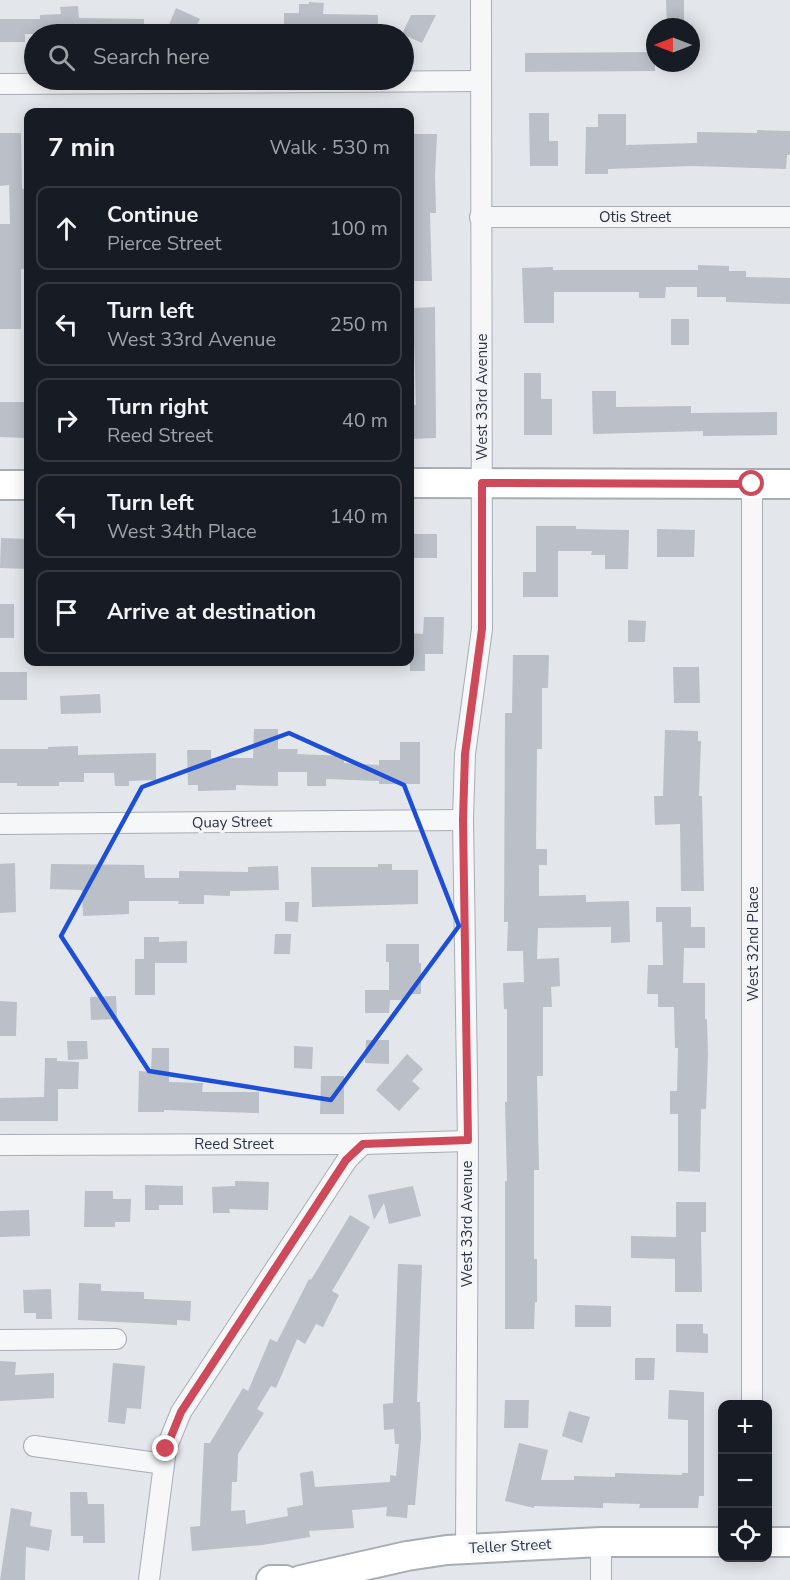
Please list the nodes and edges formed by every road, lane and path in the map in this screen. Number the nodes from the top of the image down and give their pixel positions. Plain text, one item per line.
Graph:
1 (481, 0) edge
2 (414, 81) edge
3 (481, 81) junction
4 (0, 84) edge
5 (24, 84) edge
6 (480, 217) junction
7 (790, 217) edge
8 (414, 483) edge
9 (482, 483) junction
10 (752, 484) junction
11 (790, 484) edge
12 (0, 485) edge
13 (24, 485) edge
14 (463, 820) junction
15 (0, 824) edge
16 (468, 1140) junction
17 (363, 1144) junction
18 (0, 1145) edge
19 (116, 1339) dead end
20 (0, 1340) edge
21 (752, 1400) edge
22 (34, 1446) dead end
23 (164, 1464) junction
24 (601, 1542) junction
25 (718, 1542) edge
26 (772, 1542) edge
27 (790, 1542) edge
28 (466, 1548) junction
29 (149, 1580) edge
30 (271, 1580) edge
31 (285, 1580) edge
32 (301, 1580) edge
33 (601, 1580) edge

1 - 3 street, West 33rd Avenue
2 - 3 street
3 - 6 street, West 33rd Avenue
4 - 5 street
6 - 7 street, Otis Street
6 - 9 street, West 33rd Avenue
8 - 9 street
9 - 10 street
9 - 14 street, West 33rd Avenue
10 - 11 street
10 - 21 street, West 32nd Place
12 - 13 street
14 - 15 street, Quay Street
14 - 16 street, West 33rd Avenue
16 - 17 street, Reed Street
16 - 28 street, West 33rd Avenue
17 - 18 street, Reed Street
17 - 23 street
19 - 20 street
22 - 23 street
23 - 29 street
24 - 25 street, Teller Street
24 - 28 street, Teller Street
24 - 33 street
26 - 27 street
28 - 32 street, Teller Street
30 - 31 street

